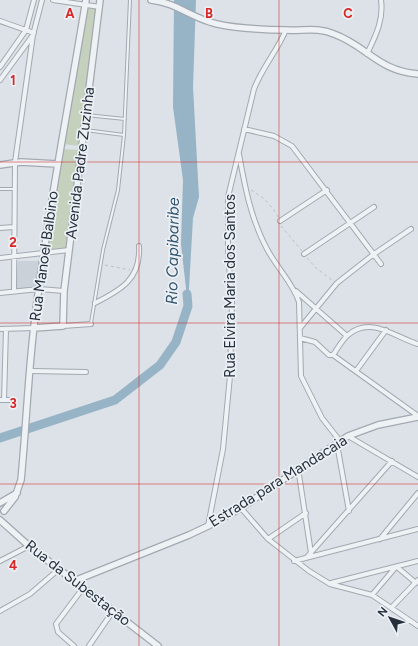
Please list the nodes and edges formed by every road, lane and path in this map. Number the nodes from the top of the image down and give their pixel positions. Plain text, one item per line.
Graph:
1 (34, 0) edge
2 (42, 0) edge
3 (53, 0) edge
4 (100, 0) edge
5 (130, 0) edge
6 (151, 0) edge
7 (381, 0) edge
8 (85, 3) edge
9 (100, 7) junction
10 (0, 21) edge
11 (26, 30) junction
12 (286, 30) junction
13 (34, 34) junction
14 (367, 54) junction
15 (0, 67) edge
16 (0, 71) edge
17 (5, 74) junction
18 (418, 74) edge
19 (0, 80) edge
20 (86, 115) junction
21 (124, 119) junction
22 (244, 129) junction
23 (84, 130) junction
24 (124, 135) junction
25 (238, 152) junction
26 (15, 162) junction
27 (57, 164) junction
28 (0, 165) edge
29 (245, 187) junction
30 (0, 189) edge
31 (15, 189) junction
32 (326, 190) junction
33 (374, 207) dead end
34 (280, 221) junction
35 (350, 223) junction
36 (14, 227) junction
37 (0, 228) edge
38 (411, 229) dead end
39 (139, 246) dead end
40 (69, 250) junction
41 (45, 254) junction
42 (304, 254) junction
43 (374, 254) junction
44 (0, 258) edge
45 (14, 258) junction
46 (101, 264) junction
47 (381, 264) dead end
48 (136, 271) junction
49 (337, 283) junction
50 (39, 289) junction
51 (64, 291) junction
52 (295, 291) junction
53 (14, 292) junction
54 (0, 293) edge
55 (95, 303) junction
56 (315, 308) junction
57 (91, 324) joint
58 (63, 326) junction
59 (34, 328) junction
60 (0, 329) edge
61 (6, 329) junction
62 (300, 329) junction
63 (386, 330) junction
64 (347, 336) junction
65 (300, 338) junction
66 (418, 344) edge
67 (333, 354) junction
68 (2, 367) edge
69 (31, 370) junction
70 (356, 371) junction
71 (86, 372) dead end
72 (2, 400) edge
73 (12, 400) dead end
74 (418, 416) edge
75 (348, 436) junction
76 (338, 443) junction
77 (392, 461) junction
78 (298, 468) junction
79 (418, 477) edge
80 (17, 493) junction
81 (418, 493) edge
82 (0, 503) edge
83 (0, 506) edge
84 (241, 508) junction
85 (4, 511) junction
86 (349, 511) junction
87 (306, 513) junction
88 (0, 520) edge
89 (208, 526) junction
90 (418, 529) edge
91 (268, 539) junction
92 (379, 539) junction
93 (29, 546) junction
94 (311, 553) junction
95 (307, 557) junction
96 (294, 560) junction
97 (418, 561) edge
98 (0, 562) edge
99 (396, 567) junction
100 (60, 569) junction
101 (74, 581) junction
102 (417, 581) edge
103 (330, 584) junction
104 (83, 588) junction
105 (372, 595) junction
106 (392, 607) junction
107 (113, 611) junction
108 (0, 612) edge
109 (418, 626) edge
110 (74, 646) edge
111 (90, 646) edge
112 (158, 646) edge

1 - 11 street
2 - 13 street
3 - 8 street
4 - 9 street, Avenida Padre Zuzinha
5 - 21 lane
6 - 12 street
7 - 14 street
8 - 9 street
8 - 27 street, Rua Manoel Balbino
9 - 20 street, Avenida Padre Zuzinha
10 - 11 street
11 - 13 street
11 - 15 street
12 - 14 street
12 - 22 street, Rua Elvira Maria dos Santos
13 - 17 street
13 - 26 street
14 - 18 street
16 - 17 street
17 - 19 street
20 - 21 lane
20 - 23 street, Avenida Padre Zuzinha
21 - 24 lane
22 - 25 street, Rua Elvira Maria dos Santos
22 - 32 street
23 - 24 lane
23 - 40 street, Avenida Padre Zuzinha
24 - 46 lane
25 - 29 street
25 - 89 street, Rua Elvira Maria dos Santos
26 - 27 street
26 - 28 street
26 - 31 street
27 - 41 street, Rua Manoel Balbino
29 - 34 path
29 - 52 street
30 - 31 lane
31 - 36 street
32 - 34 street
32 - 35 street
33 - 35 street
34 - 42 path
35 - 42 street
35 - 43 street
36 - 37 street
36 - 45 street
38 - 43 street
39 - 48 street
40 - 41 street
40 - 51 street, Avenida Padre Zuzinha
41 - 45 street
41 - 50 street, Rua Manoel Balbino
42 - 49 path
43 - 47 street
43 - 49 street
44 - 45 street
45 - 53 street
46 - 48 path
46 - 55 lane
48 - 55 street
49 - 56 street
50 - 51 street
50 - 53 street
50 - 59 street, Rua Manoel Balbino
51 - 58 street, Avenida Padre Zuzinha
52 - 56 street
52 - 62 street
53 - 54 street
55 - 57 lane
56 - 62 street
56 - 64 street
57 - 58 street
58 - 59 street
59 - 61 street
59 - 69 street, Rua Manoel Balbino
60 - 61 street
61 - 68 street
62 - 65 street
63 - 64 street
63 - 66 street
63 - 70 street
64 - 67 street
65 - 67 street
65 - 76 street
67 - 70 street
68 - 72 street
69 - 71 street
69 - 80 street, Rua Manoel Balbino
70 - 74 street
72 - 73 street
74 - 75 street, Estrada para Mandacaia
75 - 76 street, Estrada para Mandacaia
75 - 77 street
76 - 78 street, Estrada para Mandacaia
76 - 86 street
77 - 79 street
77 - 86 street
78 - 84 street, Estrada para Mandacaia
78 - 87 street
80 - 82 street
80 - 85 street, Rua Manoel Balbino
81 - 92 street
83 - 85 street
84 - 89 street, Estrada para Mandacaia
84 - 91 street
85 - 88 street, Rua Manoel Balbino
86 - 94 street
87 - 91 street
87 - 94 street
88 - 93 street, Rua da Subestação
89 - 101 street, Estrada para Mandacaia
90 - 92 street
91 - 96 street
92 - 95 street
93 - 98 street
93 - 100 street, Rua da Subestação
94 - 95 street
95 - 96 street
96 - 103 street
97 - 99 street
99 - 102 street
99 - 103 street
99 - 105 street
100 - 101 street, Rua da Subestação
100 - 108 street
101 - 104 street, Rua da Subestação
102 - 106 street
103 - 105 street
104 - 107 street, Rua da Subestação
104 - 110 street
105 - 106 street
106 - 109 street
107 - 111 street
107 - 112 street, Rua da Subestação

